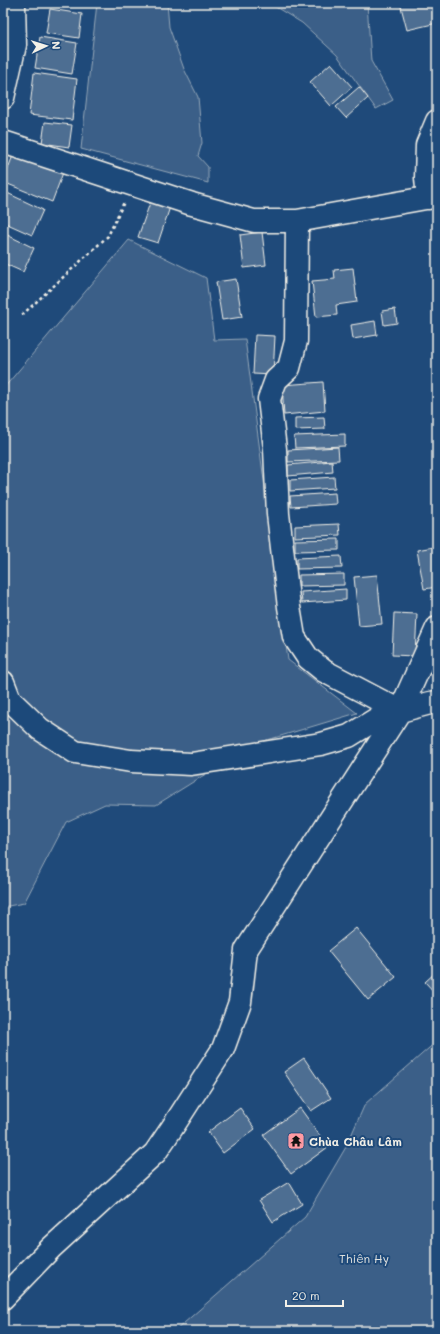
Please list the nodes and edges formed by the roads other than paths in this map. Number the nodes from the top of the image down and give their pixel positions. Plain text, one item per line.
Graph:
1 (14, 3) edge
2 (3, 98) edge
3 (437, 121) edge
4 (3, 142) edge
5 (432, 197) edge
6 (297, 221) junction
7 (437, 628) edge
8 (3, 682) edge
9 (437, 702) edge
10 (400, 711) junction
11 (3, 1298) edge

1 - 2 street
3 - 5 street
4 - 6 street
5 - 6 street
6 - 10 street
7 - 10 street
8 - 10 street
9 - 10 street
10 - 11 street

